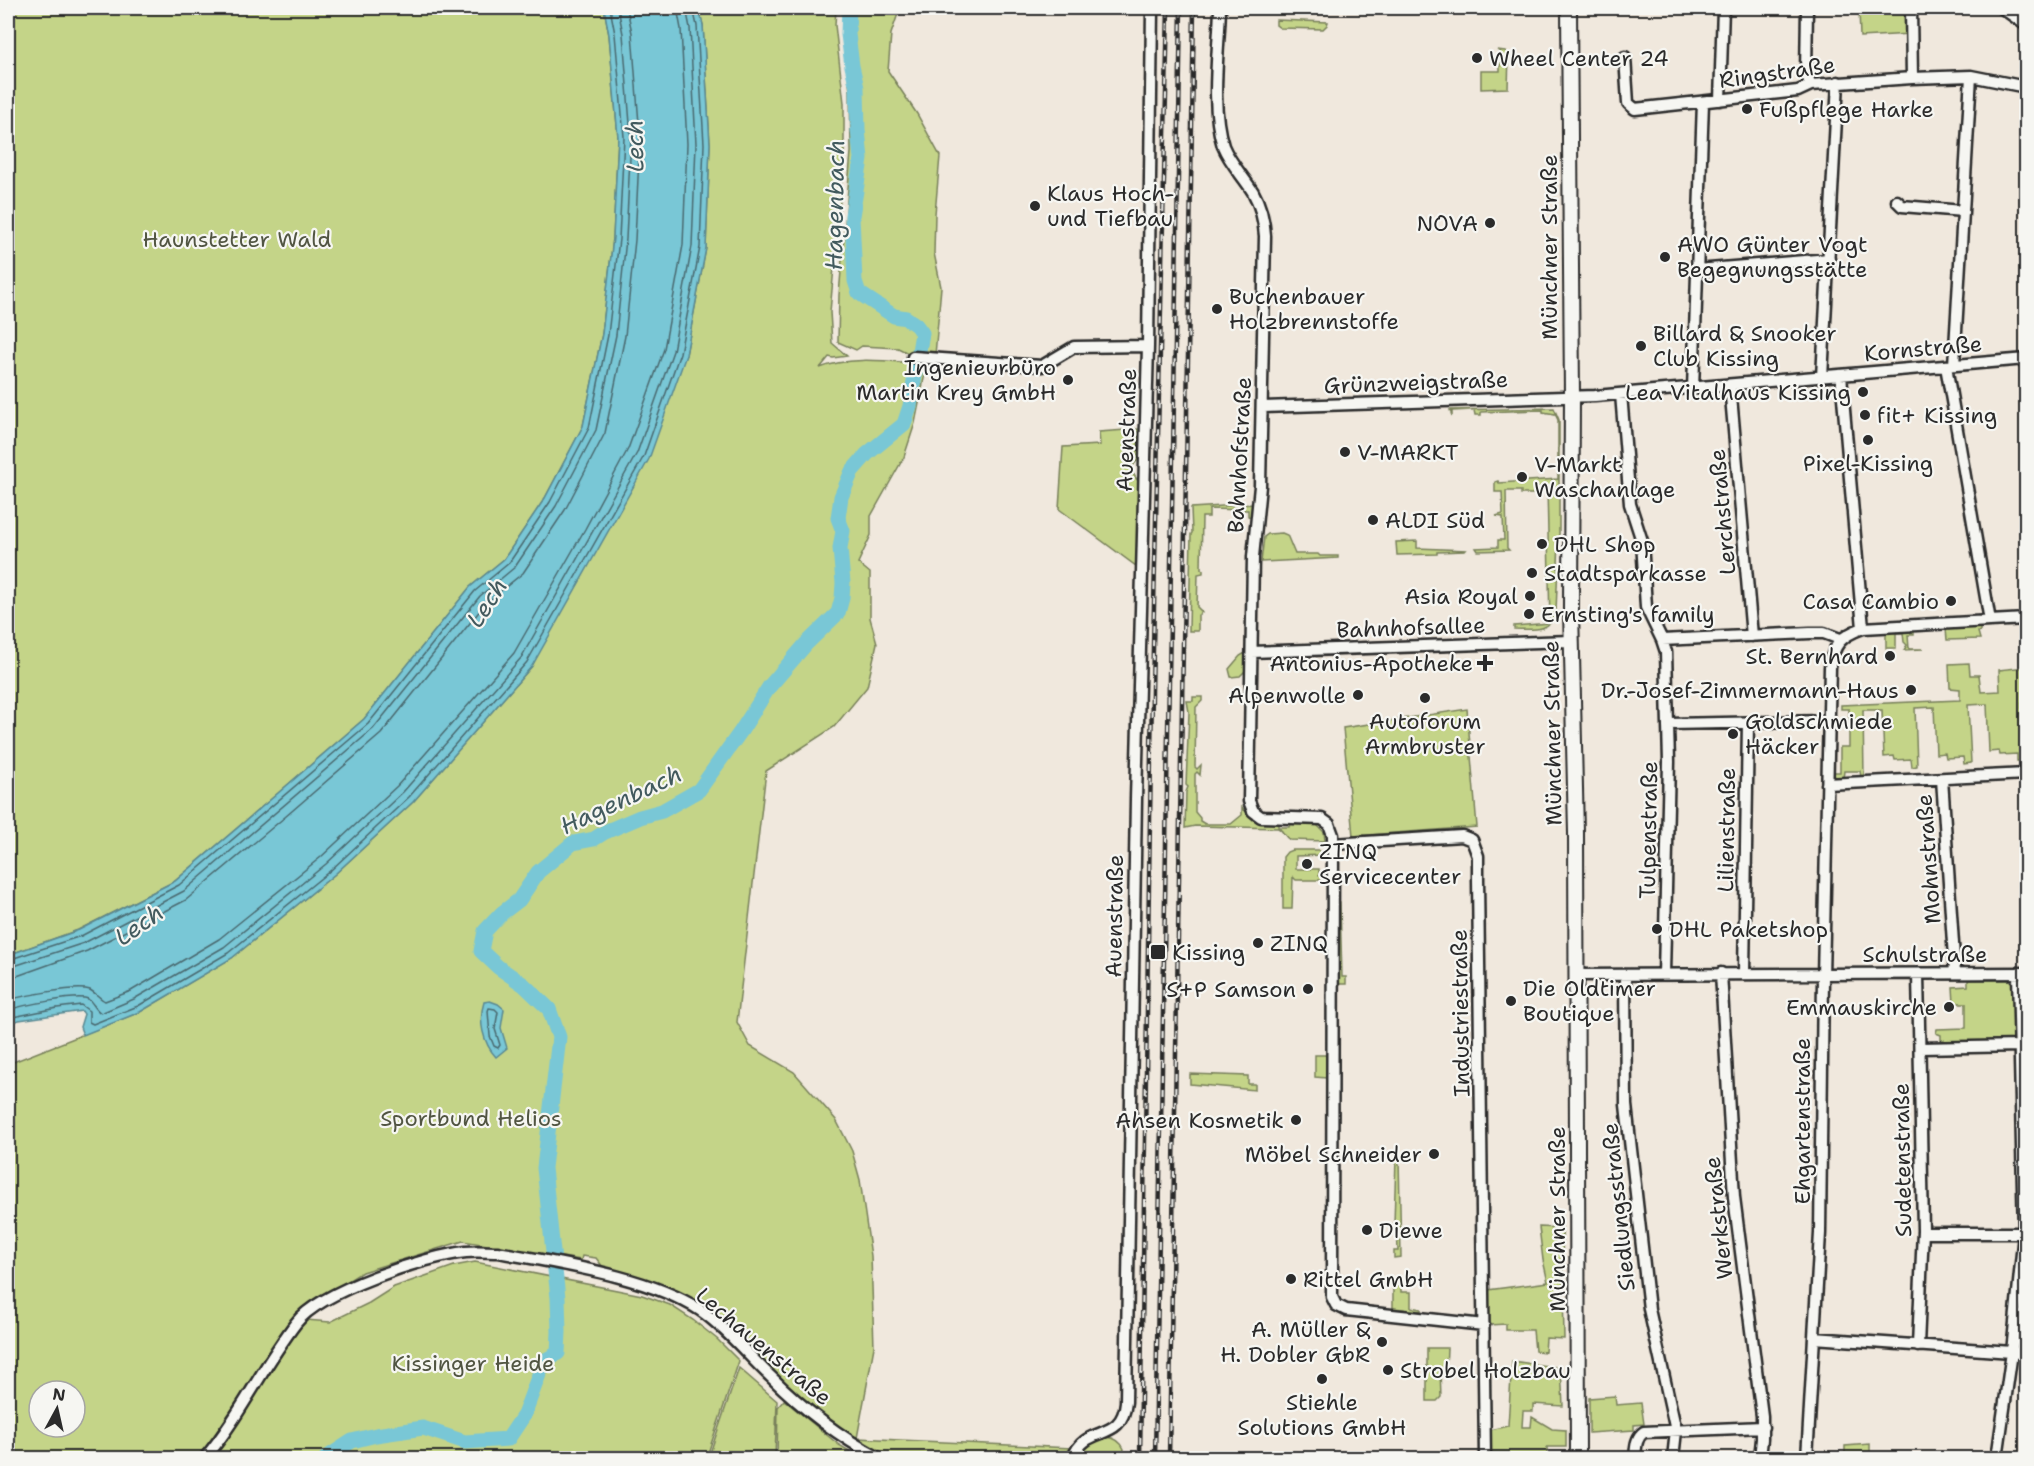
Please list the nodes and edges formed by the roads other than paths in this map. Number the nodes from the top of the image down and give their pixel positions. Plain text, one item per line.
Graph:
1 (1152, 8) edge
2 (1220, 8) edge
3 (1569, 8) edge
4 (1723, 8) edge
5 (1807, 8) edge
6 (1911, 8) edge
7 (2002, 8) edge
8 (2026, 25) edge
9 (1625, 57) dead end
10 (1971, 76) junction
11 (1912, 78) junction
12 (1838, 82) junction
13 (1811, 85) junction
14 (2026, 87) edge
15 (1720, 100) junction
16 (1703, 102) junction
17 (1897, 201) dead end
18 (1963, 211) junction
19 (1829, 259) junction
20 (1697, 270) junction
21 (1148, 346) junction
22 (913, 357) dead end
23 (2026, 359) edge
24 (1950, 365) junction
25 (1842, 375) junction
26 (1822, 377) junction
27 (1730, 386) junction
28 (1693, 389) junction
29 (1621, 394) junction
30 (1572, 396) junction
31 (1263, 407) junction
32 (2026, 619) edge
33 (1990, 621) junction
34 (1863, 628) junction
35 (1752, 636) junction
36 (1840, 639) junction
37 (1662, 640) junction
38 (1571, 641) junction
39 (1252, 652) junction
40 (1829, 721) junction
41 (1748, 723) junction
42 (1669, 724) junction
43 (2026, 774) edge
44 (1942, 778) junction
45 (1827, 784) junction
46 (1333, 845) junction
47 (1721, 973) junction
48 (1744, 973) junction
49 (1955, 973) junction
50 (2022, 973) edge
51 (1664, 974) junction
52 (1823, 974) junction
53 (1918, 974) junction
54 (1576, 975) junction
55 (1625, 975) junction
56 (2021, 1046) junction
57 (1920, 1048) junction
58 (2024, 1082) edge
59 (1919, 1231) junction
60 (2025, 1233) edge
61 (1484, 1325) junction
62 (1814, 1338) junction
63 (1918, 1346) junction
64 (2012, 1352) junction
65 (2026, 1353) edge
66 (1763, 1426) junction
67 (1676, 1431) junction
68 (205, 1458) edge
69 (879, 1458) edge
70 (1073, 1458) edge
71 (1485, 1458) edge
72 (1578, 1458) edge
73 (1635, 1458) edge
74 (1673, 1458) edge
75 (1760, 1458) edge
76 (1807, 1458) edge
77 (1997, 1458) edge

1 - 21 street, Auenstraße
2 - 31 street, Bahnhofstraße
3 - 30 main road, Münchner Straße
4 - 15 street
5 - 13 street
6 - 11 street
7 - 8 street
9 - 16 street, Ringstraße
10 - 11 street, Ringstraße
10 - 14 street, Ringstraße
10 - 18 street
11 - 12 street, Ringstraße
12 - 13 street, Ringstraße
12 - 19 street
13 - 15 street, Ringstraße
15 - 16 street, Ringstraße
16 - 20 street
17 - 18 street
18 - 24 street
19 - 20 street
19 - 26 street
20 - 28 street
21 - 22 street, Auenstraße
21 - 70 street, Auenstraße
23 - 24 street, Kornstraße
24 - 25 street, Kornstraße
24 - 33 street
25 - 26 street, Kornstraße
25 - 34 street
26 - 27 street, Kornstraße
27 - 28 street, Kornstraße
27 - 35 street, Lerchstraße
28 - 29 street, Kornstraße
29 - 30 street, Kornstraße
29 - 37 street, Tulpenstraße
30 - 31 street, Grünzweigstraße
30 - 38 main road, Münchner Straße
31 - 39 street, Bahnhofstraße
32 - 33 street
33 - 34 street
34 - 36 street
35 - 36 street
35 - 37 street
36 - 40 street, Ehgartenstraße
37 - 42 street, Tulpenstraße
38 - 39 street, Bahnhofsallee
38 - 54 main road, Münchner Straße
39 - 46 street, Bahnhofstraße
40 - 41 street
40 - 45 street, Ehgartenstraße
41 - 42 street
41 - 48 street, Lilienstraße
42 - 51 street, Tulpenstraße
43 - 44 street
44 - 45 street
44 - 49 street, Mohnstraße
45 - 52 street, Ehgartenstraße
46 - 61 street
46 - 61 street, Industriestraße
47 - 48 street, Schulstraße
47 - 51 street, Schulstraße
47 - 66 street, Werkstraße
48 - 52 street, Schulstraße
49 - 50 street, Schulstraße
49 - 53 street, Schulstraße
50 - 56 street
51 - 55 street, Schulstraße
52 - 53 street, Schulstraße
52 - 62 street, Ehgartenstraße
53 - 57 street, Sudetenstraße
54 - 55 street, Schulstraße
54 - 72 main road, Münchner Straße
55 - 67 street, Siedlungsstraße
56 - 57 street
56 - 58 street
57 - 59 street, Sudetenstraße
58 - 60 street
59 - 60 street
59 - 63 street, Sudetenstraße
60 - 64 street
61 - 71 street, Industriestraße
62 - 63 street
62 - 76 street, Ehgartenstraße
63 - 64 street
64 - 65 street
64 - 77 street
66 - 67 street
66 - 75 street, Werkstraße
67 - 73 street
67 - 74 street, Siedlungsstraße
68 - 69 street, Lechauenstraße

